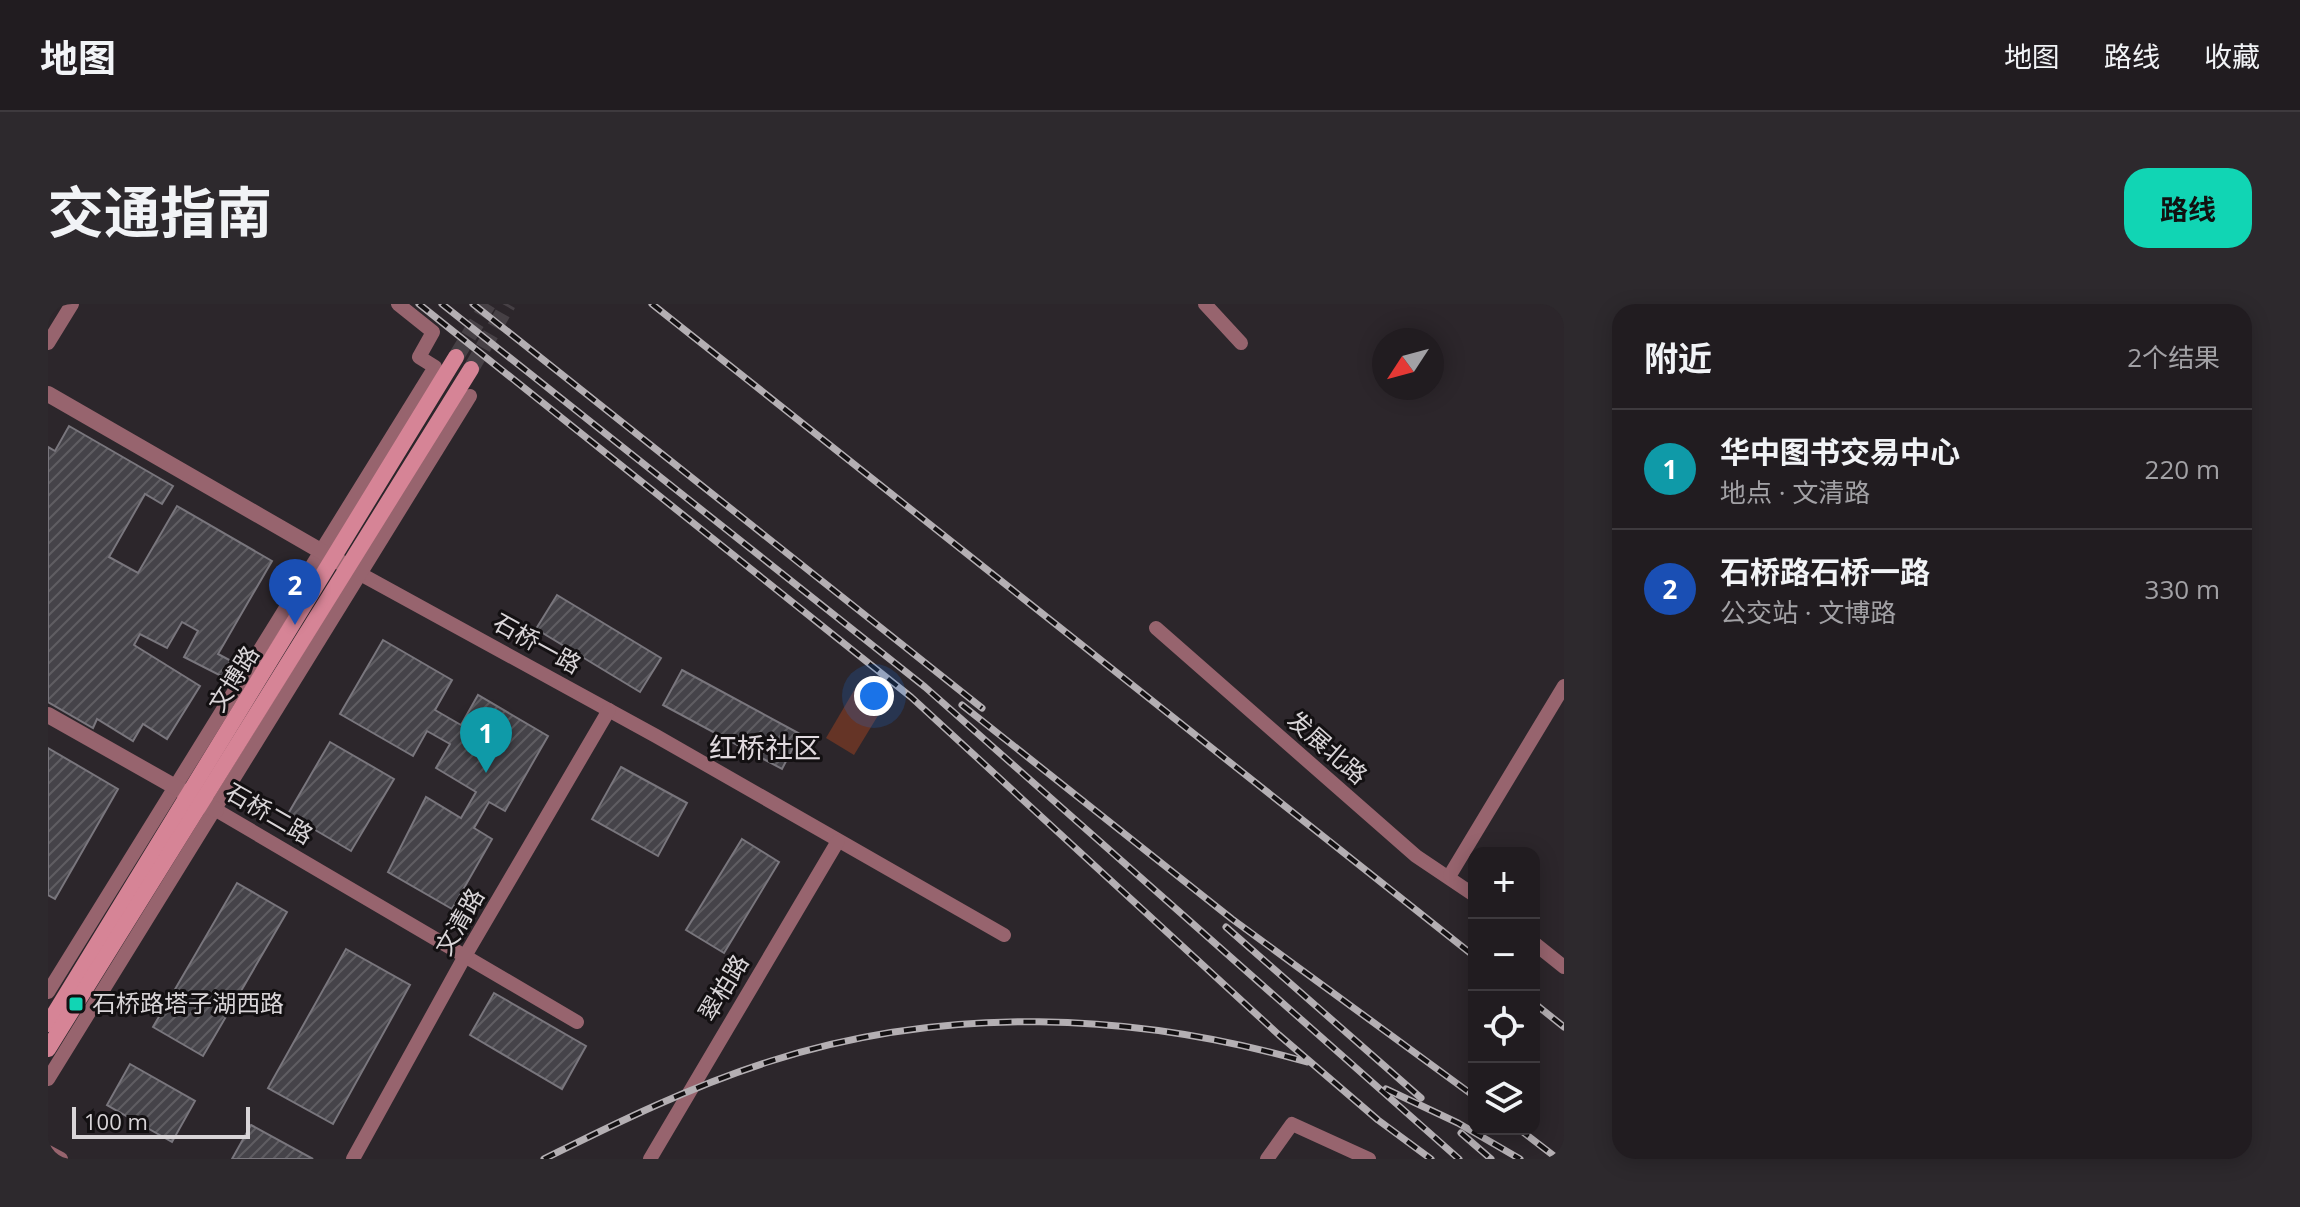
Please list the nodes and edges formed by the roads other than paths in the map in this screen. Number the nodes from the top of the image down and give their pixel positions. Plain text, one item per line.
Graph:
1 (72, 304) edge
2 (398, 304) edge
3 (1205, 304) edge
4 (48, 343) edge
5 (1241, 343) dead end
6 (456, 357) tunnel mouth
7 (471, 369) tunnel mouth
8 (48, 394) edge
9 (470, 396) dead end
10 (319, 552) junction
11 (348, 568) junction
12 (1156, 628) dead end
13 (1564, 686) edge
14 (609, 710) junction
15 (48, 715) edge
16 (196, 799) junction
17 (838, 841) junction
18 (1450, 875) junction
19 (1468, 890) edge
20 (1004, 935) dead end
21 (1540, 948) edge
22 (465, 956) junction
23 (1564, 967) edge
24 (48, 992) edge
25 (577, 1022) dead end
26 (48, 1024) edge
27 (48, 1049) edge
28 (48, 1079) edge
29 (48, 1152) edge
30 (61, 1159) edge
31 (353, 1159) edge
32 (650, 1159) edge
33 (1267, 1159) edge
34 (1369, 1159) edge

1 - 4 street
2 - 10 street
3 - 5 street
6 - 11 main road, 文博路
7 - 11 main road
8 - 10 street, 石桥一路
9 - 11 street
10 - 11 street, 石桥一路
10 - 16 street
11 - 14 street, 石桥一路
11 - 16 main road, 文博路
12 - 18 street, 发展北路
13 - 18 street
14 - 17 street, 石桥一路
14 - 22 street, 文清路
15 - 16 street, 石桥二路
16 - 22 street, 石桥二路
16 - 24 street
16 - 26 main road, 文博路
16 - 27 main road, 文博路
16 - 28 street
17 - 20 street, 石桥一路
17 - 32 street, 翠柏路
18 - 19 street, 发展北路
21 - 23 street
22 - 25 street, 石桥二路
22 - 31 street, 文清路
29 - 30 street
33 - 34 street

